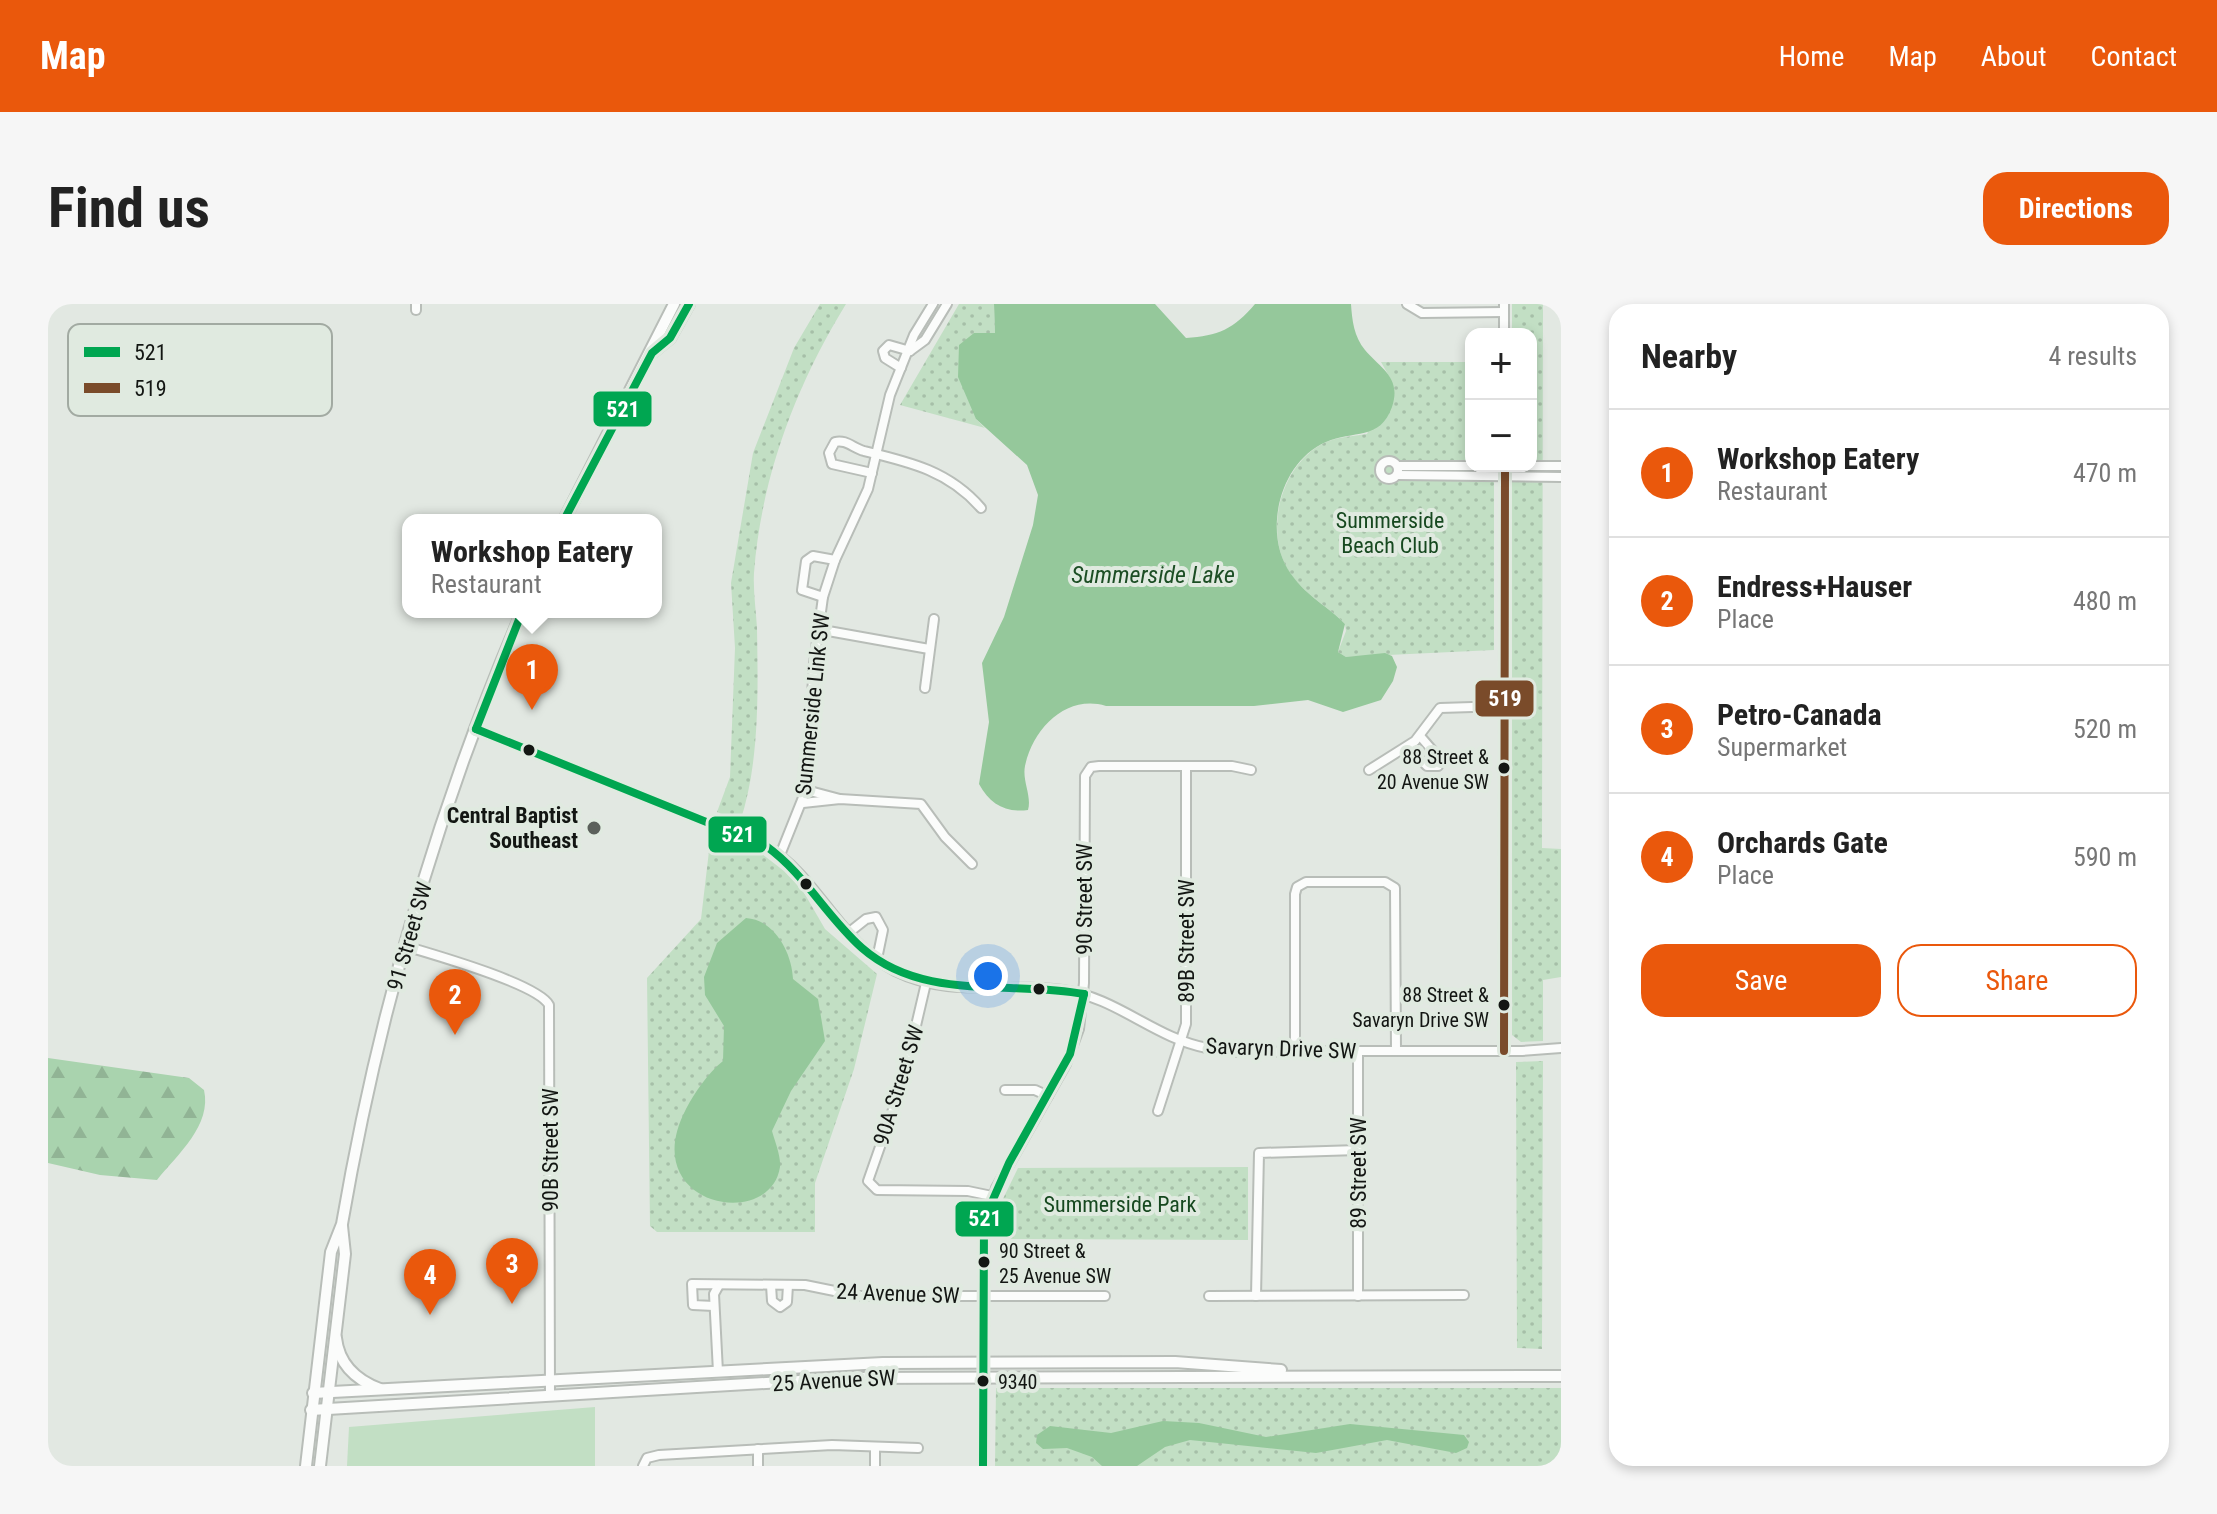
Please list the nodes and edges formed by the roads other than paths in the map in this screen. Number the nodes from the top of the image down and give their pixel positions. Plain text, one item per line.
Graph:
1 (674, 304) edge
2 (689, 304) edge
3 (933, 304) edge
4 (945, 305) edge
5 (1409, 306) edge
6 (1504, 308) edge
7 (910, 351) junction
8 (652, 353) junction
9 (901, 368) junction
10 (876, 454) junction
11 (1561, 466) edge
12 (1537, 468) edge
13 (1398, 470) dead end
14 (1465, 470) edge
15 (1505, 472) edge
16 (1521, 472) edge
17 (872, 473) junction
18 (1561, 477) edge
19 (981, 508) dead end
20 (567, 514) edge
21 (835, 560) junction
22 (823, 597) junction
23 (520, 618) edge
24 (934, 619) dead end
25 (817, 629) junction
26 (929, 649) junction
27 (925, 688) dead end
28 (1505, 706) junction
29 (476, 729) junction
30 (1420, 736) junction
31 (1408, 747) junction
32 (1186, 766) junction
33 (1251, 770) dead end
34 (1369, 770) dead end
35 (806, 790) junction
36 (840, 799) junction
37 (803, 803) junction
38 (780, 855) junction
39 (972, 864) dead end
40 (847, 934) junction
41 (405, 946) junction
42 (877, 959) junction
43 (926, 983) junction
44 (1084, 994) junction
45 (1183, 1042) junction
46 (1561, 1048) edge
47 (1295, 1051) junction
48 (1358, 1051) junction
49 (1396, 1051) junction
50 (1504, 1051) junction
51 (1005, 1090) dead end
52 (1048, 1096) junction
53 (1158, 1111) dead end
54 (1358, 1150) junction
55 (992, 1196) junction
56 (342, 1224) junction
57 (719, 1285) junction
58 (771, 1285) junction
59 (788, 1285) junction
60 (982, 1295) junction
61 (1464, 1295) dead end
62 (1105, 1296) dead end
63 (1209, 1296) dead end
64 (1256, 1296) junction
65 (1358, 1296) junction
66 (714, 1306) junction
67 (335, 1320) junction
68 (982, 1362) junction
69 (718, 1372) junction
70 (982, 1376) junction
71 (1561, 1376) edge
72 (1358, 1377) junction
73 (550, 1381) junction
74 (382, 1390) junction
75 (313, 1393) junction
76 (326, 1393) junction
77 (550, 1395) junction
78 (311, 1410) junction
79 (324, 1410) junction
80 (875, 1447) junction
81 (918, 1448) dead end
82 (758, 1449) junction
83 (306, 1466) edge
84 (320, 1466) edge
85 (643, 1466) edge
86 (758, 1466) edge
87 (875, 1466) edge
88 (983, 1466) edge

1 - 8 main road
2 - 8 main road
3 - 7 street, Summerside Link SW
4 - 7 street
5 - 6 street
7 - 9 street, Summerside Link SW
7 - 9 street
8 - 20 main road
9 - 10 street, Summerside Link SW
10 - 17 street, Summerside Link SW
10 - 17 street
10 - 19 street
11 - 12 street
13 - 14 street
15 - 28 street
16 - 18 street
17 - 21 street, Summerside Link SW
21 - 22 street, Summerside Link SW
21 - 22 street, Summerside Link SW
22 - 25 street, Summerside Link SW
23 - 29 main road, 91 Street SW
24 - 26 street
25 - 26 street
25 - 35 street, Summerside Link SW
26 - 27 street
28 - 30 street
28 - 50 street
29 - 38 street, Savaryn Drive SW
29 - 41 main road, 91 Street SW
30 - 31 street
30 - 31 street
31 - 34 street
32 - 33 street, 90 Street SW
32 - 44 street, 90 Street SW
32 - 45 street, 89B Street SW
35 - 36 street
35 - 37 street, Summerside Link SW
36 - 37 street
36 - 39 street
37 - 38 street, Summerside Link SW
38 - 40 street, Savaryn Drive SW
40 - 42 street, Savaryn Drive SW
40 - 42 street
41 - 56 main road, 91 Street SW
41 - 73 street, 90B Street SW
42 - 43 street, Savaryn Drive SW
43 - 44 street, Savaryn Drive SW
43 - 55 street, 90A Street SW
44 - 45 street, Savaryn Drive SW
44 - 52 street, 90 Street SW
45 - 47 street, Savaryn Drive SW
45 - 53 street, 89B Street SW
46 - 50 street, Savaryn Drive SW
47 - 48 street, Savaryn Drive SW
47 - 49 street
48 - 49 street, Savaryn Drive SW
48 - 54 street, 89 Street SW
49 - 50 street, Savaryn Drive SW
51 - 52 street
52 - 55 street, 90 Street SW
54 - 64 street
54 - 65 street, 89 Street SW
55 - 60 street, 90 Street SW
56 - 67 main road, 91 Street SW
56 - 75 main road, 91 Street SW
57 - 58 street, 24 Avenue SW
57 - 66 street
57 - 66 street, 24 Avenue SW
58 - 59 street, 24 Avenue SW
58 - 59 street
59 - 60 street, 24 Avenue SW
60 - 62 street, 24 Avenue SW
60 - 68 street, 90 Street SW
61 - 65 street
63 - 64 street
64 - 65 street
66 - 69 street
67 - 74 main road
67 - 76 main road, 91 Street SW
68 - 69 main road, 25 Avenue SW
68 - 70 street, 90 Street SW
68 - 72 main road, 25 Avenue SW
69 - 73 main road, 25 Avenue SW
70 - 72 main road, 25 Avenue SW
70 - 77 main road, 25 Avenue SW
70 - 88 street, 90 Street SW
71 - 72 main road, 25 Avenue SW
73 - 74 main road, 25 Avenue SW
73 - 77 street, 90B Street SW
74 - 76 main road, 25 Avenue SW
75 - 76 main road, 25 Avenue SW
75 - 78 main road, 91 Street SW
76 - 79 main road, 91 Street SW
77 - 79 main road, 25 Avenue SW
78 - 79 main road, 25 Avenue SW
78 - 83 main road, 91 Street SW
79 - 84 main road, 91 Street SW
80 - 81 street
80 - 82 street
80 - 87 street
82 - 85 street
82 - 86 street

